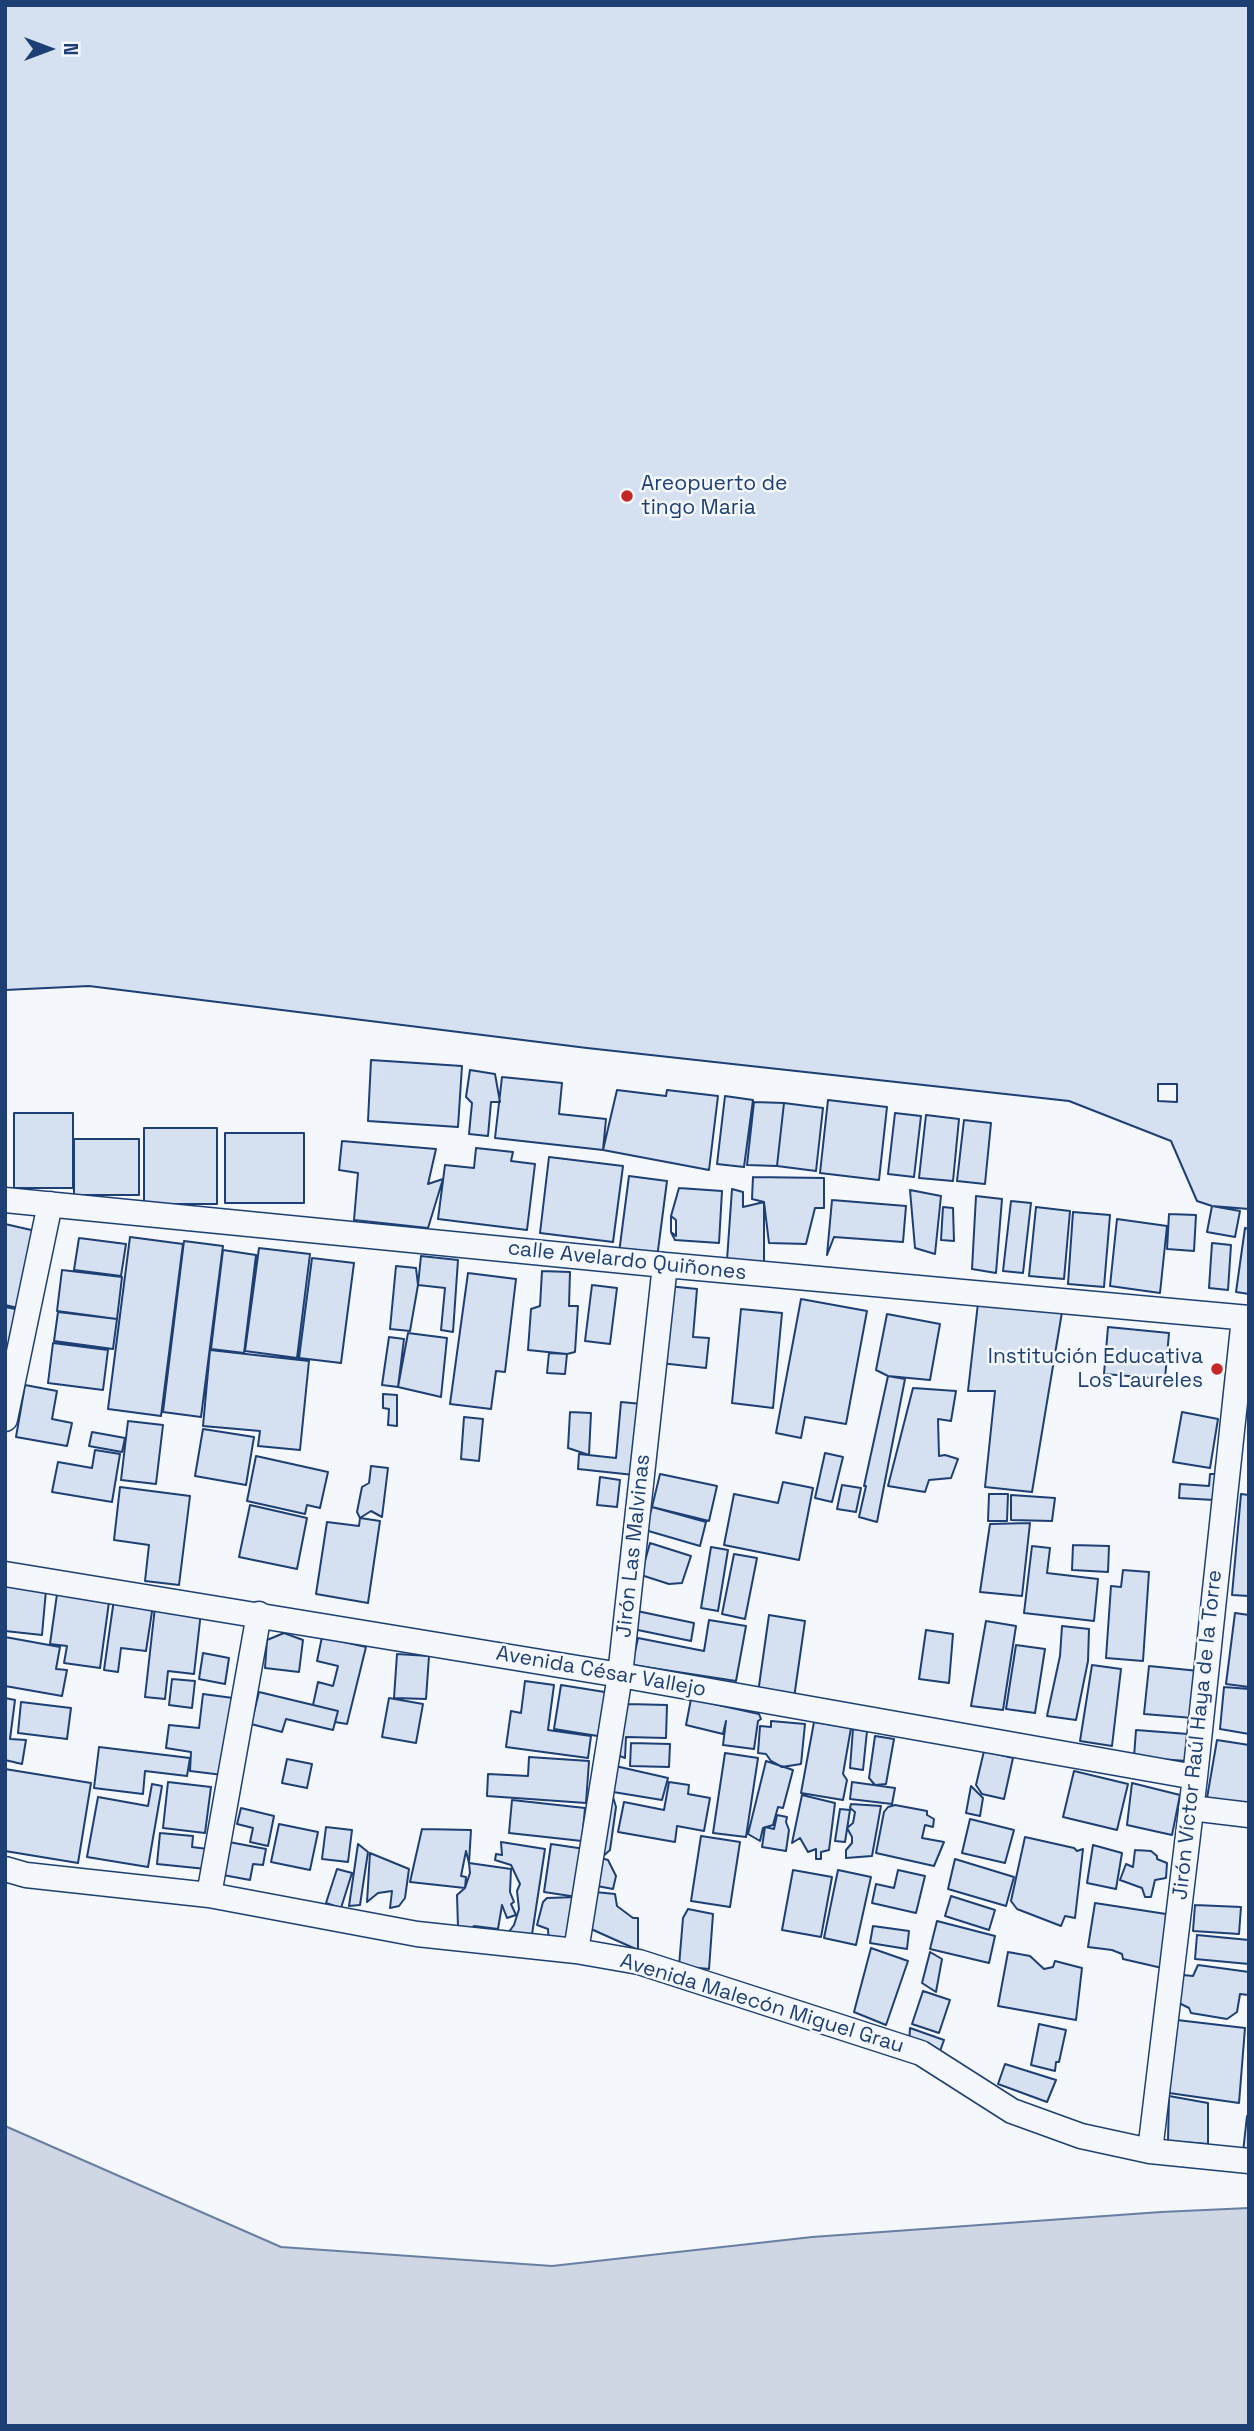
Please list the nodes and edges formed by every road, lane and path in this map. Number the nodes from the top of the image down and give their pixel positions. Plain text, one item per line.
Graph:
1 (5, 1200) edge
2 (50, 1204) junction
3 (665, 1265) junction
4 (1246, 1318) edge
5 (5, 1419) edge
6 (5, 1574) edge
7 (259, 1614) junction
8 (620, 1675) junction
9 (1195, 1777) junction
10 (1191, 1808) junction
11 (1249, 1815) edge
12 (5, 1869) edge
13 (209, 1895) junction
14 (576, 1951) junction
15 (1150, 2151) junction
16 (1249, 2161) edge

1 - 2 street, calle Avelardo Quiñones
2 - 3 street, calle Avelardo Quiñones
2 - 5 street
3 - 4 street, calle Avelardo Quiñones
3 - 8 street, Jirón Las Malvinas
4 - 9 street, Jirón Víctor Raúl Haya de la Torre
6 - 7 street, Avenida César Vallejo
7 - 8 street, Avenida César Vallejo
7 - 13 street
8 - 9 street, Avenida César Vallejo
8 - 14 street, Jirón Las Malvinas
9 - 10 street, Jirón Víctor Raúl Haya de la Torre
10 - 11 street
10 - 15 street, Jirón Víctor Raúl Haya de la Torre
12 - 13 street, Avenida Malecón Miguel Grau
13 - 14 street, Avenida Malecón Miguel Grau
14 - 15 street, Avenida Malecón Miguel Grau
15 - 16 street, Avenida Malecón Miguel Grau

